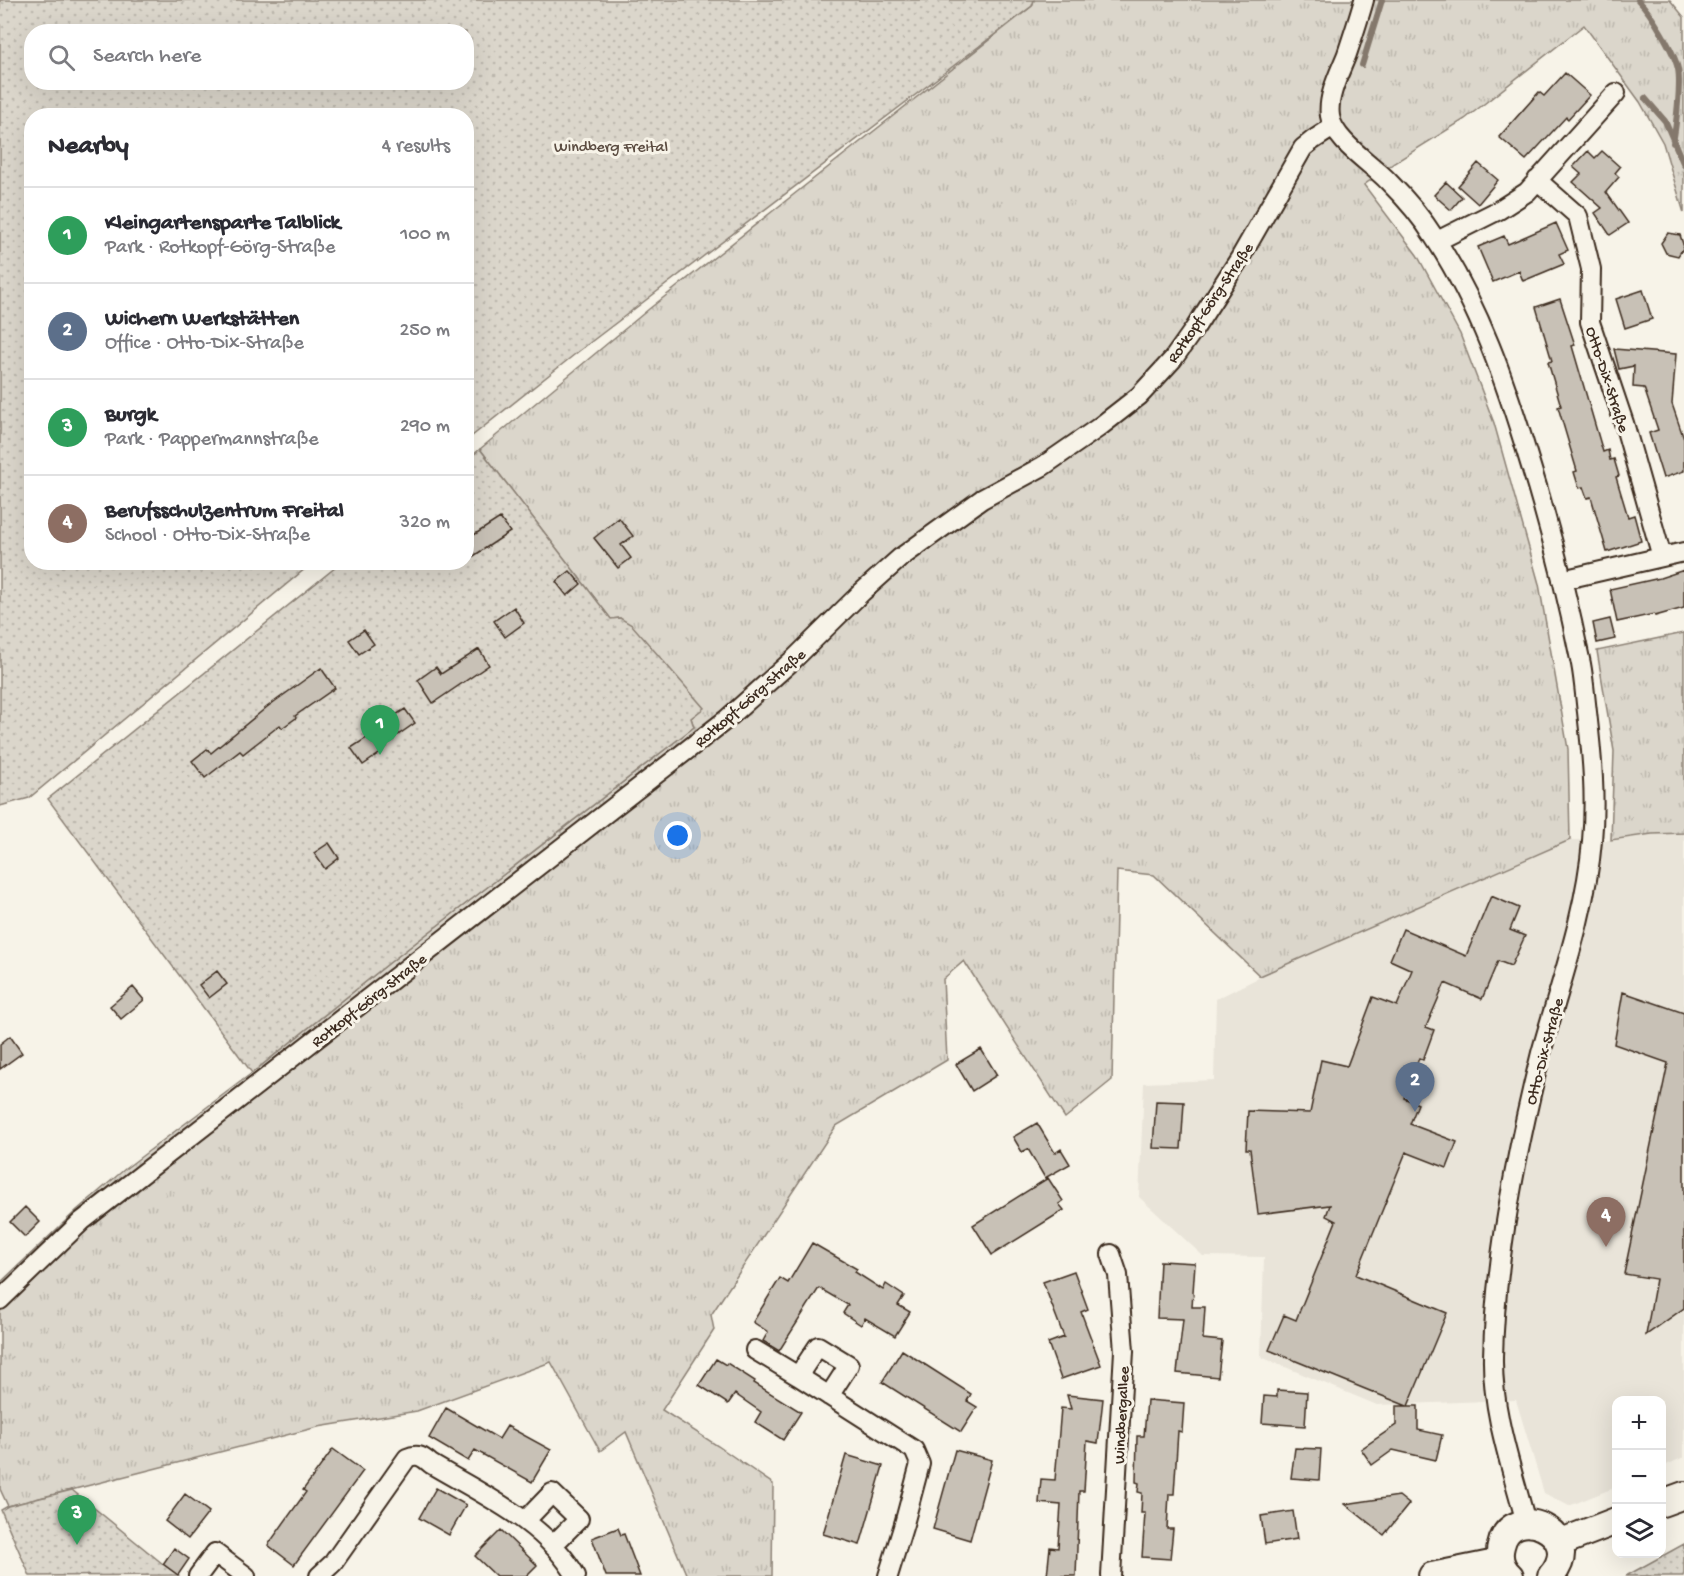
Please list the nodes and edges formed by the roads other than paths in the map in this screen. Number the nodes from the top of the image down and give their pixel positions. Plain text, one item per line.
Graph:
1 (1364, 0) edge
2 (1616, 93) dead end
3 (1333, 127) junction
4 (1537, 180) junction
5 (1437, 241) junction
6 (1684, 552) edge
7 (1662, 557) junction
8 (1562, 580) junction
9 (1112, 1254) dead end
10 (0, 1300) edge
11 (755, 1350) dead end
12 (798, 1376) junction
13 (829, 1396) junction
14 (1684, 1495) edge
15 (1666, 1502) edge
16 (526, 1520) junction
17 (1526, 1523) junction
18 (1612, 1523) edge
19 (1559, 1543) junction
20 (553, 1545) junction
21 (1505, 1569) edge
22 (198, 1576) edge
23 (246, 1576) edge
24 (319, 1576) edge
25 (576, 1576) edge
26 (888, 1576) edge
27 (1111, 1576) edge
28 (1432, 1576) edge
29 (1551, 1576) edge

1 - 3 street
2 - 4 street
3 - 5 street, Otto-Dix-Straße
3 - 10 street, Rotkopf-Görg-Straße
4 - 5 street
4 - 7 street, Otto-Dix-Straße
5 - 8 street, Otto-Dix-Straße
6 - 7 street
7 - 8 street
8 - 17 street, Otto-Dix-Straße
9 - 27 street, Windbergallee
11 - 12 street
12 - 13 street
12 - 13 street
13 - 26 street
14 - 15 main road
16 - 20 street
16 - 20 street
16 - 24 street
17 - 19 main road
17 - 21 main road
18 - 19 main road
19 - 29 main road
20 - 25 street
21 - 28 main road
22 - 23 street

